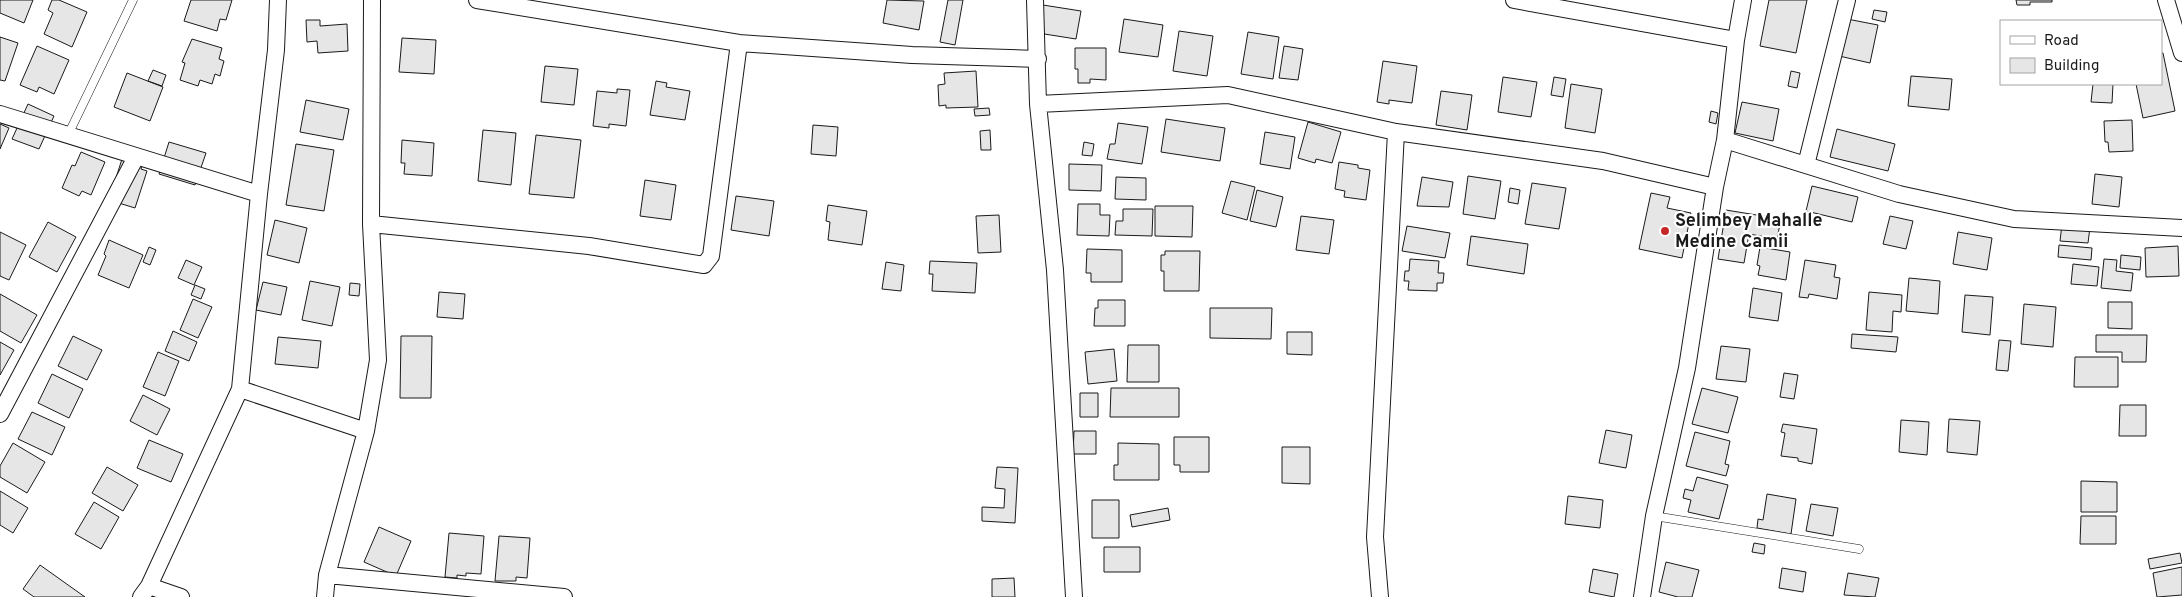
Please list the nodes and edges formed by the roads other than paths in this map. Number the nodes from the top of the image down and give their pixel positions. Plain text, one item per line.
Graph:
1 (133, 0) edge
2 (278, 0) edge
3 (372, 0) edge
4 (477, 0) edge
5 (1035, 0) edge
6 (1514, 0) edge
7 (1743, 0) edge
8 (1847, 0) edge
9 (2166, 0) edge
10 (1736, 40) junction
11 (739, 43) junction
12 (2182, 53) edge
13 (1038, 59) junction
14 (1038, 104) junction
15 (0, 114) edge
16 (1396, 132) junction
17 (68, 135) junction
18 (1725, 140) junction
19 (136, 157) junction
20 (1806, 164) junction
21 (1715, 187) junction
22 (259, 194) junction
23 (371, 224) junction
24 (2182, 228) edge
25 (240, 389) junction
26 (0, 414) edge
27 (366, 431) junction
28 (1654, 516) junction
29 (1860, 549) dead end
30 (328, 575) junction
31 (145, 592) edge
32 (181, 597) edge
33 (325, 597) edge
34 (564, 597) edge
35 (1074, 597) edge
36 (1380, 597) edge
37 (1642, 597) edge

1 - 17 lane
2 - 22 street
3 - 23 street
4 - 11 street
5 - 13 street
6 - 10 street
7 - 10 street
8 - 20 street
9 - 12 street
10 - 18 street
11 - 13 street
11 - 23 street
13 - 14 street
14 - 16 street
14 - 35 street
15 - 17 street
16 - 21 street
16 - 36 street
17 - 19 street
18 - 20 street
18 - 21 street
19 - 22 street
19 - 26 street
20 - 24 street
21 - 28 street
22 - 25 street
23 - 27 street
25 - 27 street
25 - 31 street
27 - 30 street
28 - 29 lane
28 - 37 street
30 - 33 street
30 - 34 street
31 - 32 street

